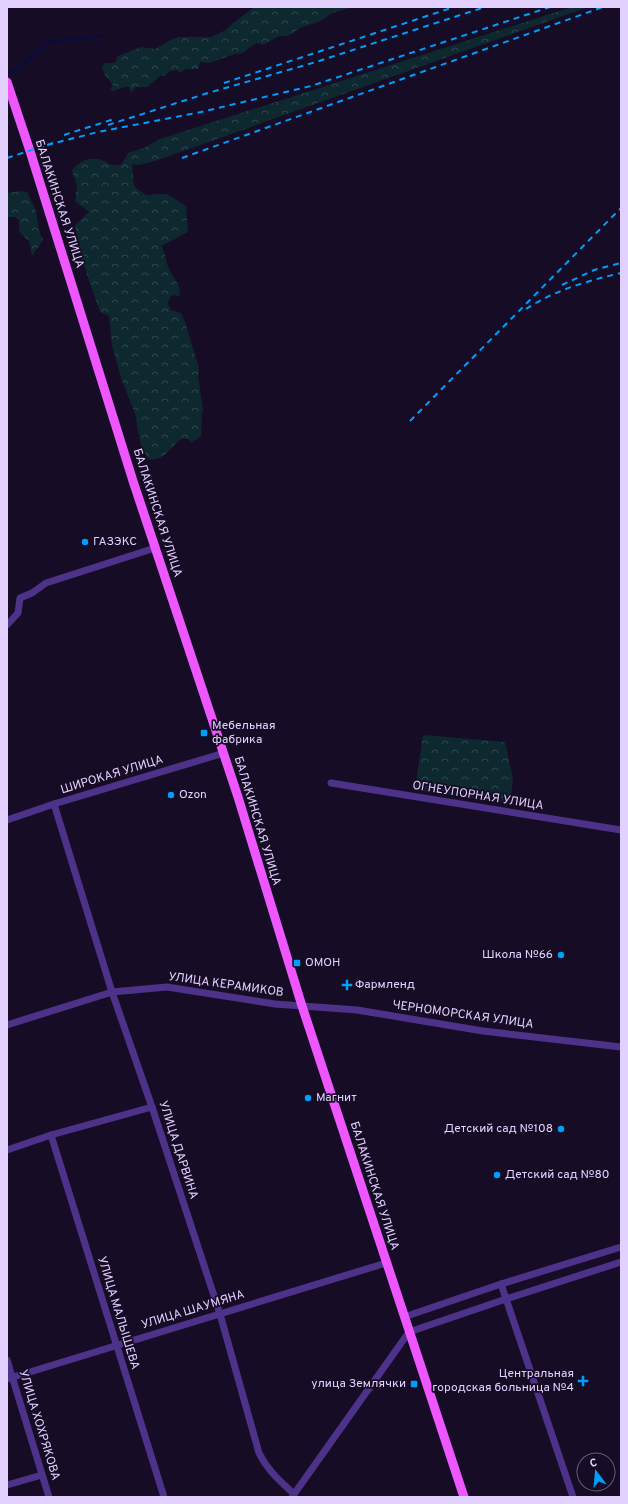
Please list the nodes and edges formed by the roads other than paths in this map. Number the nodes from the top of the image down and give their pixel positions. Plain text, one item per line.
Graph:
1 (7, 82) edge
2 (155, 548) junction
3 (7, 625) edge
4 (224, 753) junction
5 (331, 783) dead end
6 (54, 804) junction
7 (7, 820) edge
8 (621, 830) edge
9 (112, 992) junction
10 (302, 1006) junction
11 (7, 1025) edge
12 (621, 1047) edge
13 (152, 1107) junction
14 (51, 1135) junction
15 (7, 1150) edge
16 (621, 1247) edge
17 (621, 1262) edge
18 (386, 1263) junction
19 (501, 1284) junction
20 (506, 1299) junction
21 (220, 1314) junction
22 (404, 1317) junction
23 (409, 1332) junction
24 (116, 1345) junction
25 (7, 1360) edge
26 (10, 1378) edge
27 (42, 1475) junction
28 (7, 1485) edge
29 (293, 1496) edge
30 (49, 1497) edge
31 (164, 1497) edge
32 (464, 1497) edge
33 (573, 1497) edge

1 - 2 main road, БАЛАКИНСКАЯ УЛИЦА
2 - 3 street
2 - 4 main road, БАЛАКИНСКАЯ УЛИЦА
4 - 6 street, ШИРОКАЯ УЛИЦА
4 - 10 main road, БАЛАКИНСКАЯ УЛИЦА
5 - 8 street, ОГНЕУПОРНАЯ УЛИЦА
6 - 7 street, ШИРОКАЯ УЛИЦА
6 - 9 street, УЛИЦА ДАРВИНА
9 - 10 street, УЛИЦА КЕРАМИКОВ
9 - 11 street, УЛИЦА КЕРАМИКОВ
9 - 13 street, УЛИЦА ДАРВИНА
10 - 12 street, ЧЕРНОМОРСКАЯ УЛИЦА
10 - 18 main road, БАЛАКИНСКАЯ УЛИЦА
13 - 14 street
13 - 21 street, УЛИЦА ДАРВИНА
14 - 15 street
14 - 24 street, УЛИЦА МАЛЫШЕВА
16 - 19 street
17 - 20 street
18 - 21 street, УЛИЦА ШАУМЯНА
18 - 22 main road, БАЛАКИНСКАЯ УЛИЦА
19 - 20 street
19 - 22 street
20 - 23 street
20 - 33 street
21 - 24 street, УЛИЦА ШАУМЯНА
21 - 29 street, УЛИЦА ДАРВИНА
22 - 23 main road, БАЛАКИНСКАЯ УЛИЦА
23 - 29 street
23 - 32 main road, БАЛАКИНСКАЯ УЛИЦА
24 - 26 street, УЛИЦА ШАУМЯНА
24 - 31 street, УЛИЦА МАЛЫШЕВА
25 - 26 street, УЛИЦА ХОХРЯКОВА
26 - 27 street, УЛИЦА ХОХРЯКОВА
27 - 28 street
27 - 30 street, УЛИЦА ХОХРЯКОВА

